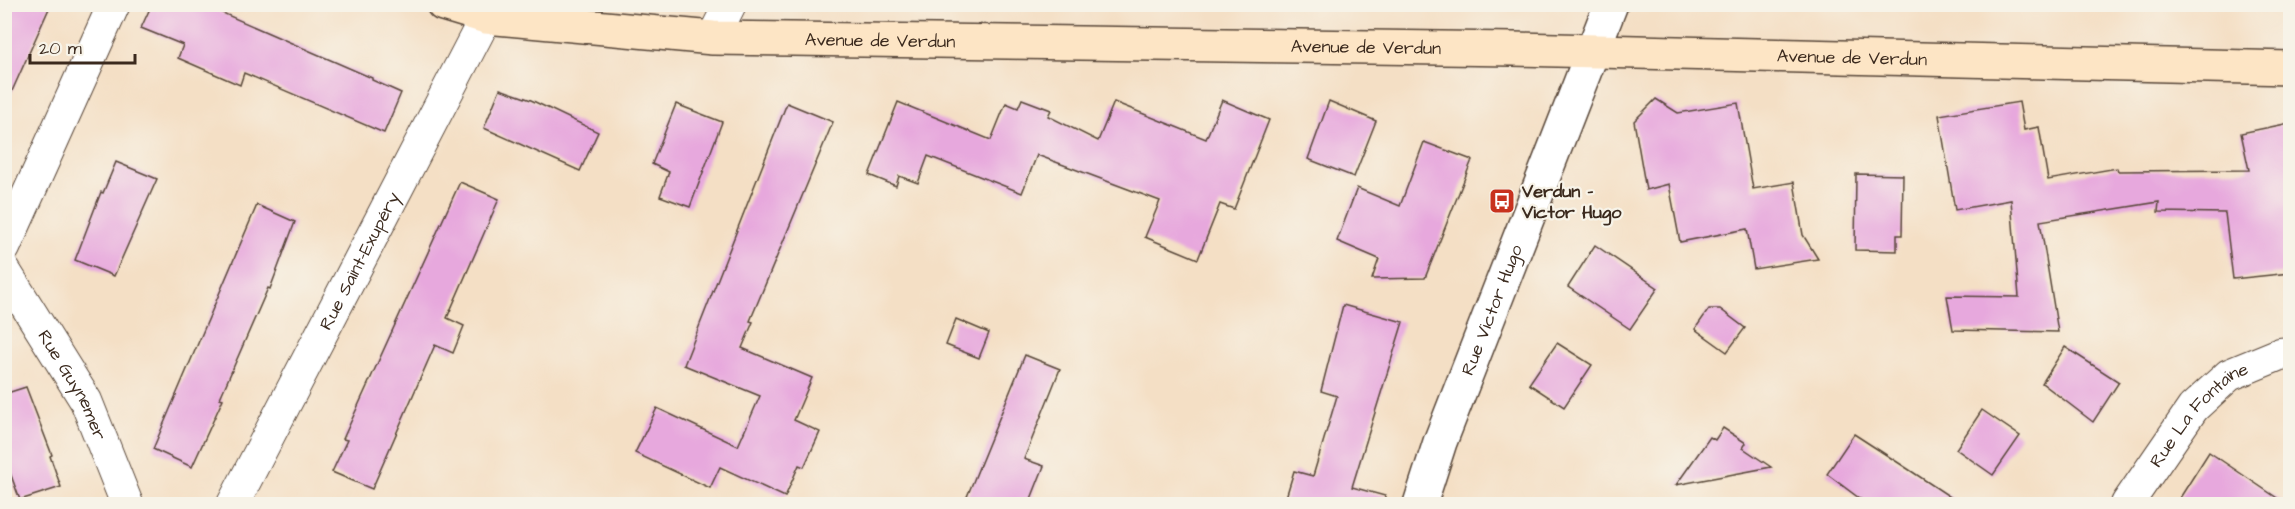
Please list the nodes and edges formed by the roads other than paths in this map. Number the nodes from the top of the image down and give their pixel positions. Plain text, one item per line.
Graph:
1 (114, 4) edge
2 (443, 4) edge
3 (730, 4) edge
4 (1611, 4) edge
5 (486, 17) junction
6 (713, 38) junction
7 (1593, 50) junction
8 (2290, 68) edge
9 (4, 248) edge
10 (4, 270) edge
11 (2290, 353) edge
12 (127, 504) edge
13 (233, 504) edge
14 (1420, 504) edge
15 (2127, 504) edge

1 - 9 street
2 - 5 main road, Avenue de Verdun
3 - 6 street
4 - 7 street, Rue Victor Hugo
5 - 6 main road, Avenue de Verdun
5 - 13 street, Rue Saint-Exupéry
6 - 7 main road, Avenue de Verdun
7 - 8 main road, Avenue de Verdun
7 - 14 street, Rue Victor Hugo
10 - 12 street, Rue Guynemer
11 - 15 street, Rue La Fontaine

